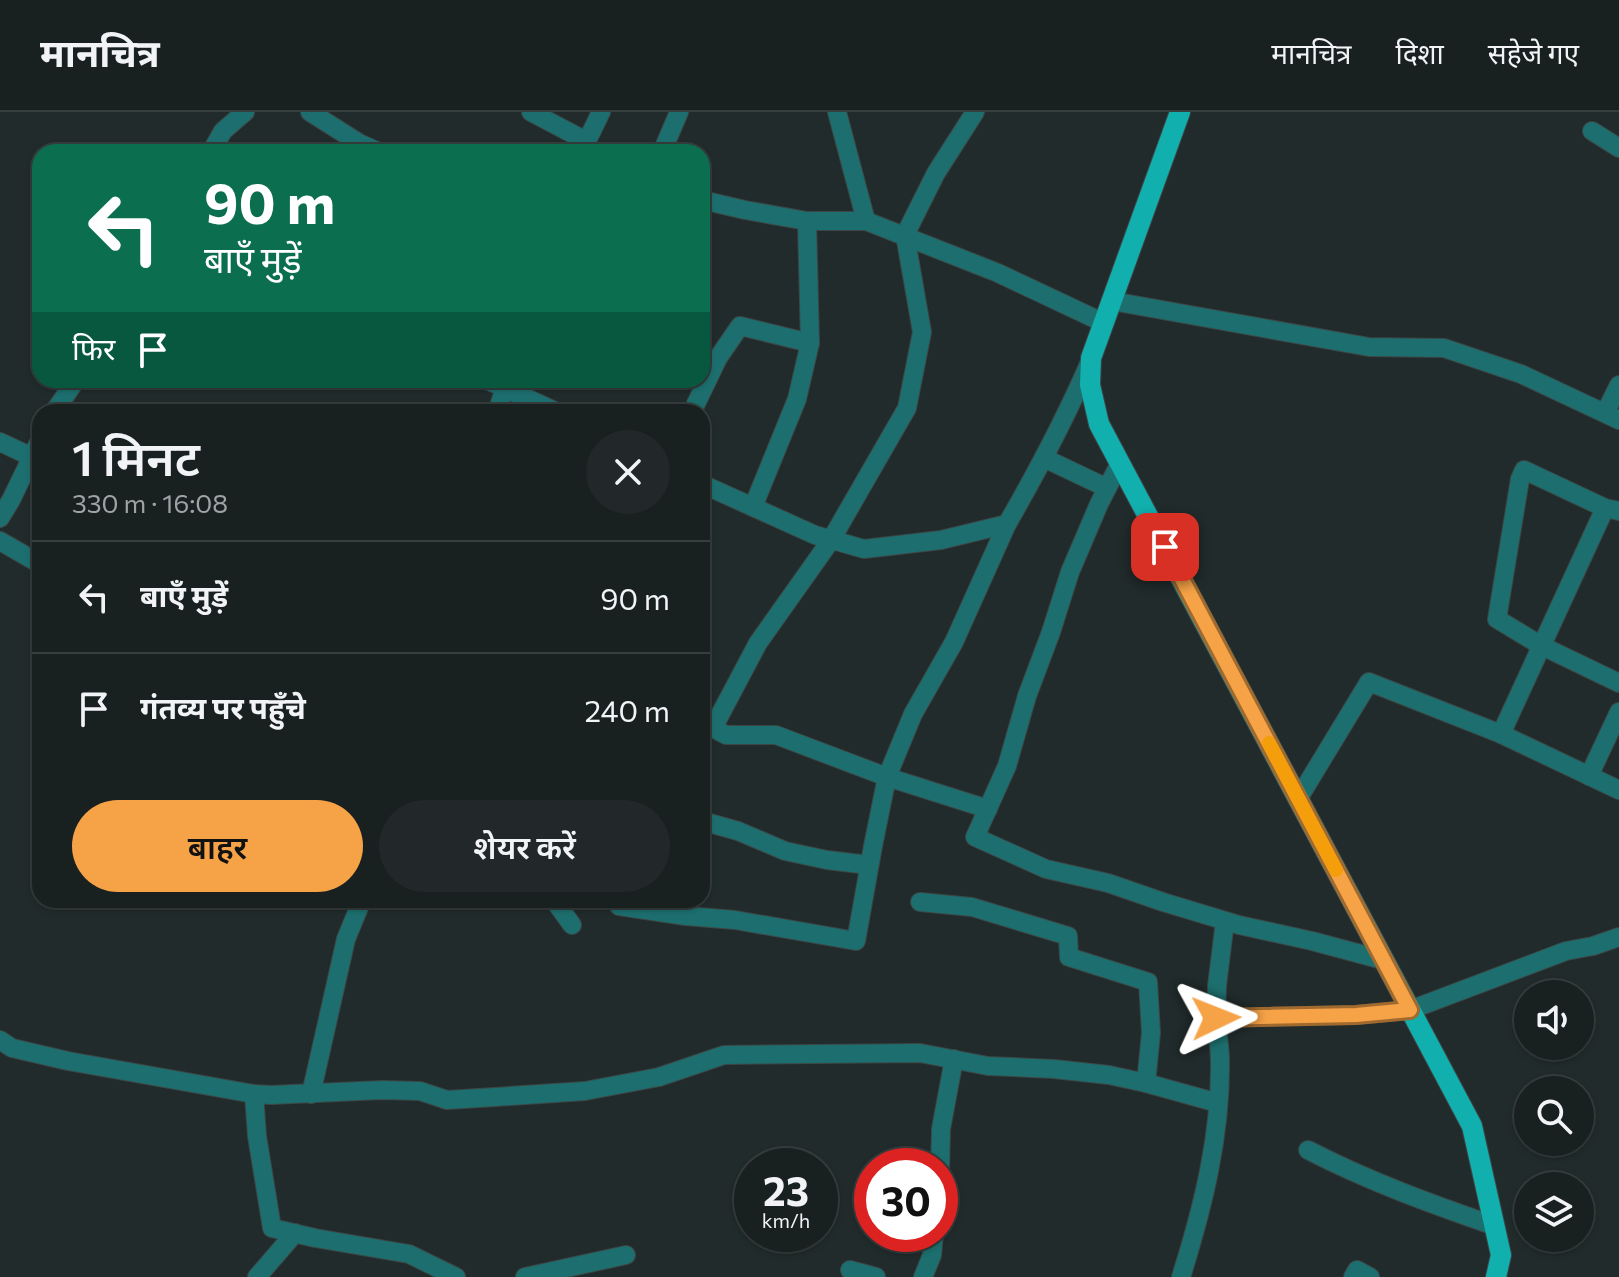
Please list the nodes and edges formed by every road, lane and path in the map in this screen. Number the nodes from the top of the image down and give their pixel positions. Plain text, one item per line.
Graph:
1 (245, 112) edge
2 (310, 112) edge
3 (531, 112) edge
4 (601, 112) edge
5 (679, 112) edge
6 (837, 112) edge
7 (975, 112) edge
8 (1180, 112) edge
9 (1592, 131) dead end
10 (216, 144) edge
11 (353, 144) edge
12 (581, 144) edge
13 (585, 144) edge
14 (665, 144) edge
15 (1619, 148) edge
16 (710, 202) edge
17 (807, 221) junction
18 (866, 221) junction
19 (905, 235) junction
20 (1112, 301) junction
21 (1104, 323) junction
22 (810, 343) junction
23 (710, 354) edge
24 (1091, 358) junction
25 (1619, 385) edge
26 (505, 388) joint
27 (500, 404) edge
28 (540, 404) edge
29 (1612, 416) edge
30 (0, 442) edge
31 (32, 448) edge
32 (32, 457) edge
33 (1044, 458) junction
34 (1120, 463) junction
35 (710, 488) edge
36 (1107, 488) junction
37 (753, 507) junction
38 (1612, 509) edge
39 (0, 518) edge
40 (1007, 524) junction
41 (831, 540) junction
42 (0, 541) edge
43 (32, 559) edge
44 (1540, 645) junction
45 (1619, 683) edge
46 (1619, 712) edge
47 (1501, 734) junction
48 (1589, 776) junction
49 (887, 777) junction
50 (1619, 790) edge
51 (1298, 799) junction
52 (988, 809) junction
53 (710, 823) edge
54 (869, 865) junction
55 (920, 902) dead end
56 (359, 908) edge
57 (560, 908) edge
58 (632, 908) edge
59 (1225, 921) junction
60 (572, 925) dead end
61 (1619, 937) edge
62 (1383, 960) junction
63 (1410, 1010) junction
64 (1216, 1018) junction
65 (0, 1040) edge
66 (954, 1059) junction
67 (1146, 1083) junction
68 (254, 1094) junction
69 (311, 1094) junction
70 (1218, 1103) junction
71 (941, 1148) edge
72 (1308, 1150) dead end
73 (1495, 1226) junction
74 (295, 1233) junction
75 (932, 1252) edge
76 (626, 1255) dead end
77 (850, 1270) dead end
78 (257, 1277) edge
79 (456, 1277) edge
80 (525, 1277) edge
81 (876, 1277) edge
82 (923, 1277) edge
83 (1181, 1277) edge
84 (1353, 1277) edge
85 (1370, 1277) edge
86 (1496, 1277) edge

1 - 10 street
2 - 11 street
3 - 12 street
4 - 13 street
5 - 14 street
6 - 18 street
7 - 19 street
8 - 20 main road
9 - 15 street
16 - 17 street
17 - 18 street
17 - 22 street
18 - 19 street
19 - 21 street
19 - 41 street
20 - 21 main road
20 - 29 street
21 - 24 main road
22 - 23 street
22 - 37 street
24 - 33 street
24 - 34 main road
25 - 29 street
26 - 27 street
26 - 28 street
30 - 31 street
32 - 39 street
33 - 36 street
33 - 40 street
34 - 36 street
34 - 51 main road
35 - 37 street
36 - 52 street
37 - 41 street
38 - 44 street
38 - 44 street
40 - 41 street
40 - 49 street
41 - 49 street
42 - 43 street
44 - 45 street
44 - 47 street
46 - 48 street
47 - 48 street
47 - 51 street
48 - 50 street
49 - 52 street
49 - 54 street
51 - 62 main road
52 - 59 street
53 - 54 street
54 - 58 street
55 - 67 street
56 - 69 street
57 - 60 street
59 - 62 street
59 - 64 street
61 - 63 street
62 - 63 main road
63 - 64 street
63 - 73 main road
64 - 70 street
65 - 68 street
66 - 67 street
66 - 69 street
66 - 71 street
67 - 70 street
68 - 69 street
68 - 74 street
70 - 83 street
72 - 73 street
73 - 86 main road
74 - 78 street
74 - 79 street
75 - 82 street
76 - 80 street
77 - 81 street
84 - 85 street

